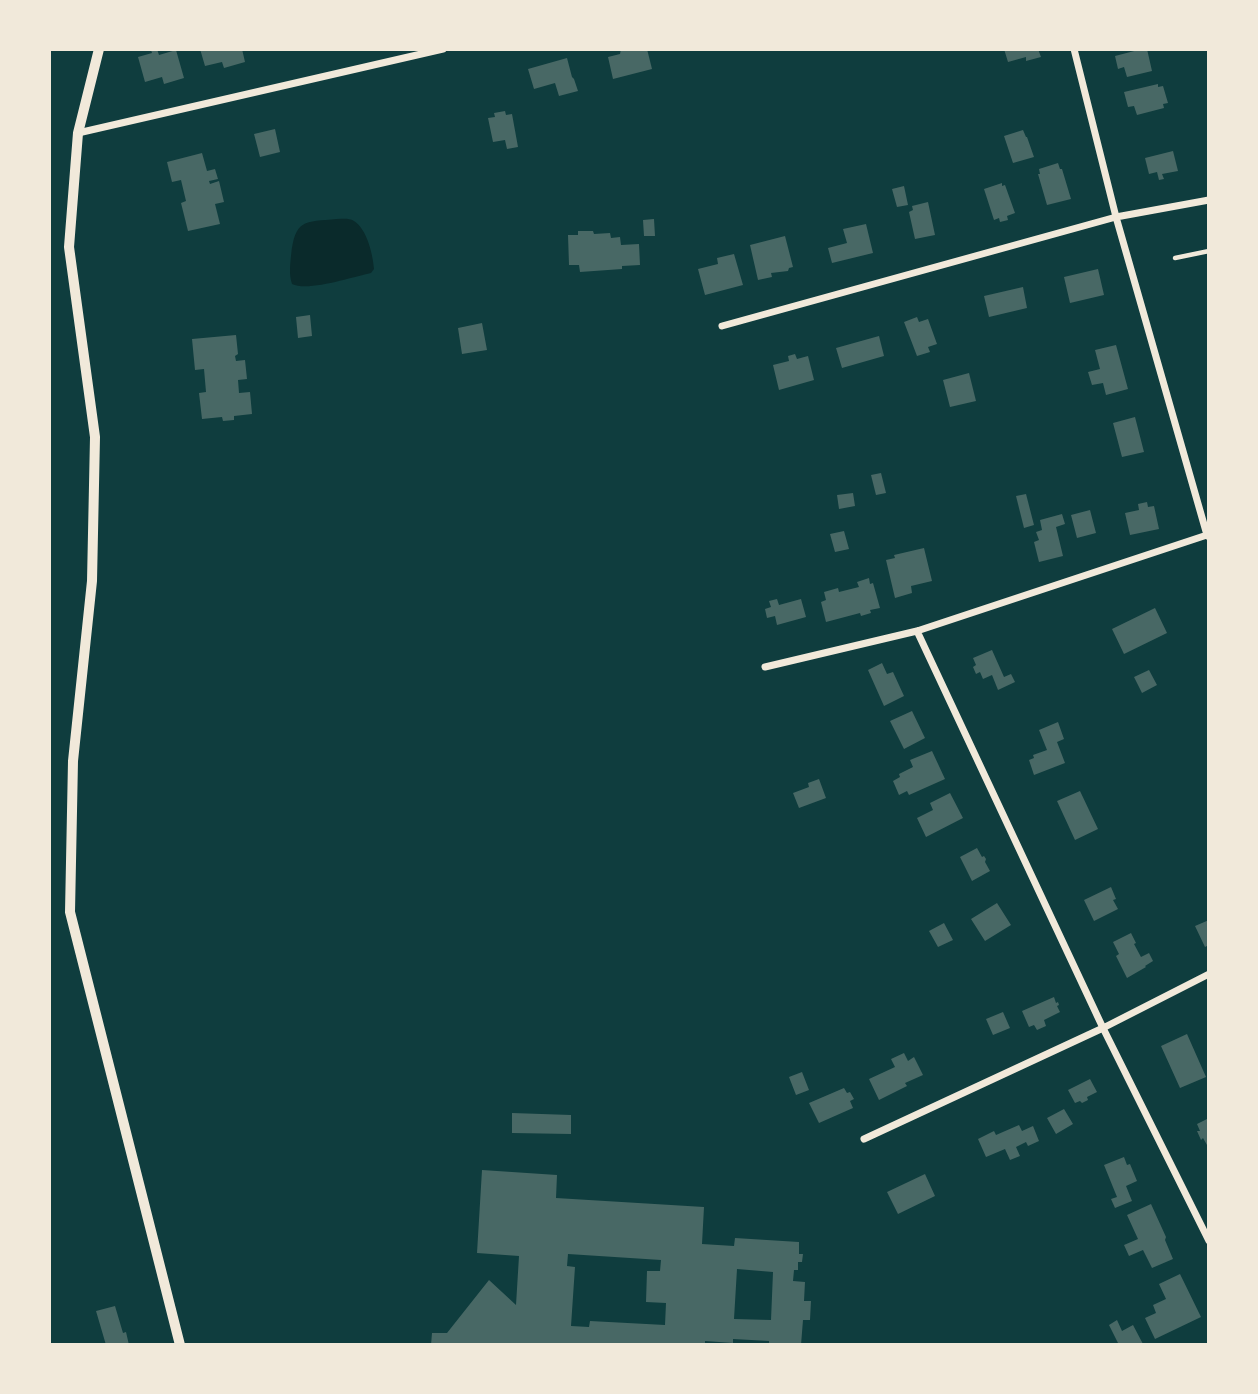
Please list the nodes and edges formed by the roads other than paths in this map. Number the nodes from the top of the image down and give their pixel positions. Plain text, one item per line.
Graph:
1 (99, 49) edge
2 (443, 49) edge
3 (1074, 49) edge
4 (78, 133) junction
5 (1209, 200) edge
6 (1116, 217) junction
7 (1209, 251) edge
8 (1175, 258) dead end
9 (722, 326) dead end
10 (1208, 536) edge
11 (917, 631) junction
12 (765, 667) dead end
13 (1209, 974) edge
14 (1103, 1028) junction
15 (864, 1139) dead end
16 (1209, 1241) edge
17 (180, 1345) edge

1 - 4 street
2 - 4 street
3 - 6 street
4 - 17 street
5 - 6 street
6 - 9 street
6 - 10 street
7 - 8 lane
10 - 11 street
11 - 12 street
11 - 14 street
13 - 14 street
14 - 15 street
14 - 16 street

